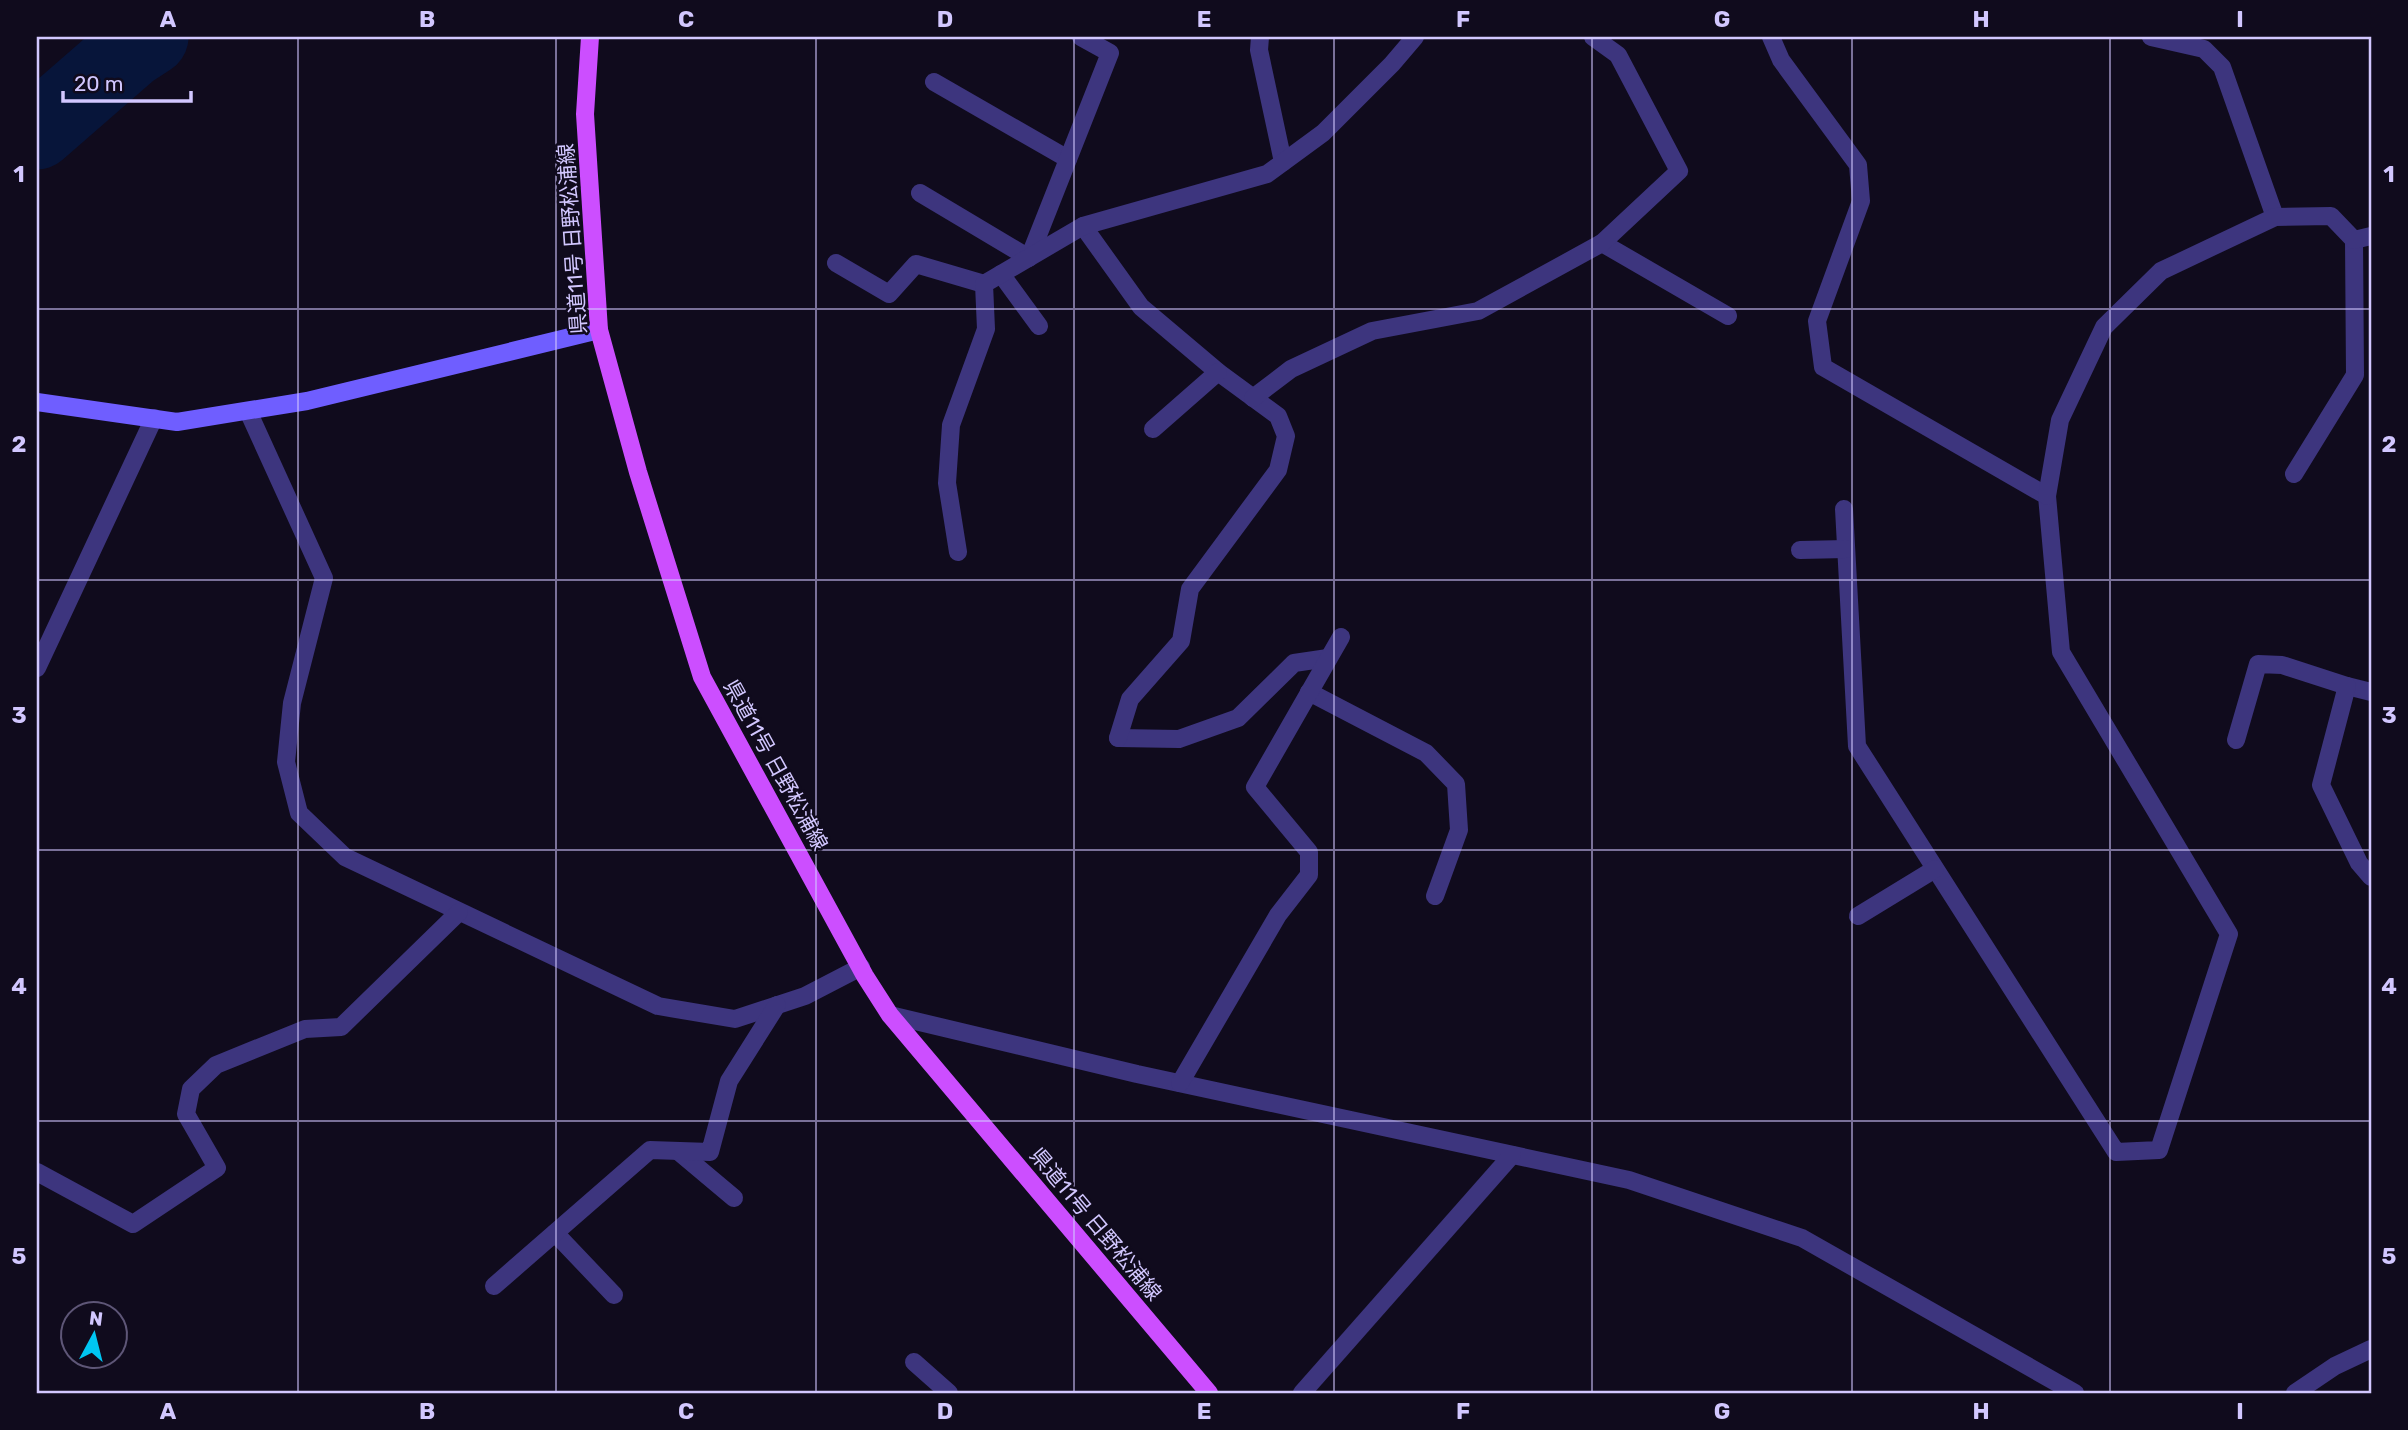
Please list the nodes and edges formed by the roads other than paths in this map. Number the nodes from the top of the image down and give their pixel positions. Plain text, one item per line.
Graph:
1 (590, 37) edge
2 (1081, 37) edge
3 (1260, 37) edge
4 (1415, 37) edge
5 (1593, 37) edge
6 (1770, 37) edge
7 (2151, 37) edge
8 (2198, 42) edge
9 (934, 82) dead end
10 (1068, 159) junction
11 (1283, 162) junction
12 (920, 193) dead end
13 (2274, 217) junction
14 (1083, 226) junction
15 (2362, 238) edge
16 (1602, 243) junction
17 (1029, 258) junction
18 (836, 263) dead end
19 (1001, 274) junction
20 (984, 284) junction
21 (1728, 316) dead end
22 (1039, 326) dead end
23 (599, 330) junction
24 (1218, 372) junction
25 (1253, 398) junction
26 (37, 402) edge
27 (248, 411) junction
28 (154, 418) junction
29 (1153, 429) dead end
30 (2294, 474) dead end
31 (2047, 496) junction
32 (1844, 509) dead end
33 (1846, 549) junction
34 (1800, 550) dead end
35 (958, 552) dead end
36 (1341, 637) dead end
37 (1328, 658) junction
38 (37, 668) edge
39 (2347, 686) junction
40 (1309, 692) junction
41 (2371, 692) edge
42 (2236, 740) dead end
43 (1935, 869) junction
44 (2371, 877) edge
45 (1436, 896) dead end
46 (459, 912) junction
47 (1858, 916) dead end
48 (861, 967) junction
49 (777, 1005) junction
50 (890, 1015) junction
51 (1180, 1083) junction
52 (678, 1151) junction
53 (1511, 1155) junction
54 (37, 1171) edge
55 (734, 1198) dead end
56 (555, 1233) junction
57 (495, 1286) dead end
58 (614, 1295) dead end
59 (2371, 1349) edge
60 (914, 1362) dead end
61 (949, 1393) edge
62 (1209, 1393) edge
63 (1302, 1393) edge
64 (2075, 1393) edge
65 (2295, 1393) edge

1 - 23 main road, 県道11号 日野松浦線
2 - 10 street
3 - 11 street
4 - 11 street
5 - 16 street
6 - 31 street
7 - 8 street
8 - 13 street
9 - 10 street
10 - 17 street
11 - 14 street
12 - 17 street
13 - 15 street
13 - 31 street
14 - 17 street
14 - 24 street
15 - 30 street
16 - 21 street
16 - 25 street
17 - 19 street
18 - 20 street
19 - 20 street
19 - 22 street
20 - 35 street
23 - 27 street
23 - 48 main road, 県道11号 日野松浦線
24 - 25 street
24 - 29 street
25 - 37 street
26 - 28 street
27 - 28 street
27 - 46 street
28 - 38 street
31 - 43 street
32 - 33 street
33 - 34 street
33 - 43 street
36 - 37 street
37 - 40 street
39 - 41 street
39 - 42 street
39 - 44 street
40 - 45 street
40 - 51 street
43 - 47 street
46 - 49 street
46 - 54 street
48 - 49 street
48 - 50 main road, 県道11号 日野松浦線
49 - 52 street
50 - 51 street
50 - 62 main road, 県道11号 日野松浦線
51 - 53 street
52 - 55 street
52 - 56 street
53 - 63 street
53 - 64 street
56 - 57 street
56 - 58 street
59 - 65 street
60 - 61 street

